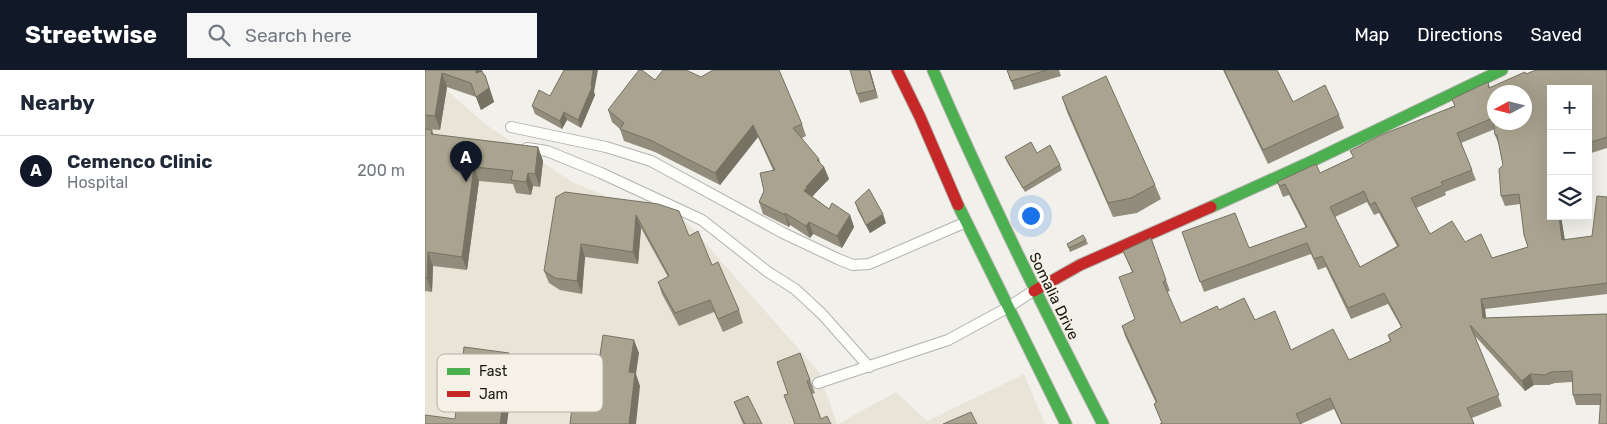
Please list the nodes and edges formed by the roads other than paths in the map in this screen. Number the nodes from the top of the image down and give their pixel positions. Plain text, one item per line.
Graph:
1 (897, 70) edge
2 (933, 70) edge
3 (1502, 70) edge
4 (511, 127) dead end
5 (518, 147) edge
6 (965, 222) junction
7 (1034, 291) junction
8 (1007, 308) junction
9 (869, 367) junction
10 (818, 383) dead end
11 (1066, 424) edge
12 (1103, 424) edge

1 - 6 main road
2 - 7 main road, Somalia Drive
3 - 7 main road
4 - 6 lane
5 - 9 lane
6 - 8 main road
7 - 8 lane
7 - 12 main road, Somalia Drive
8 - 9 lane
8 - 11 main road
9 - 10 lane

